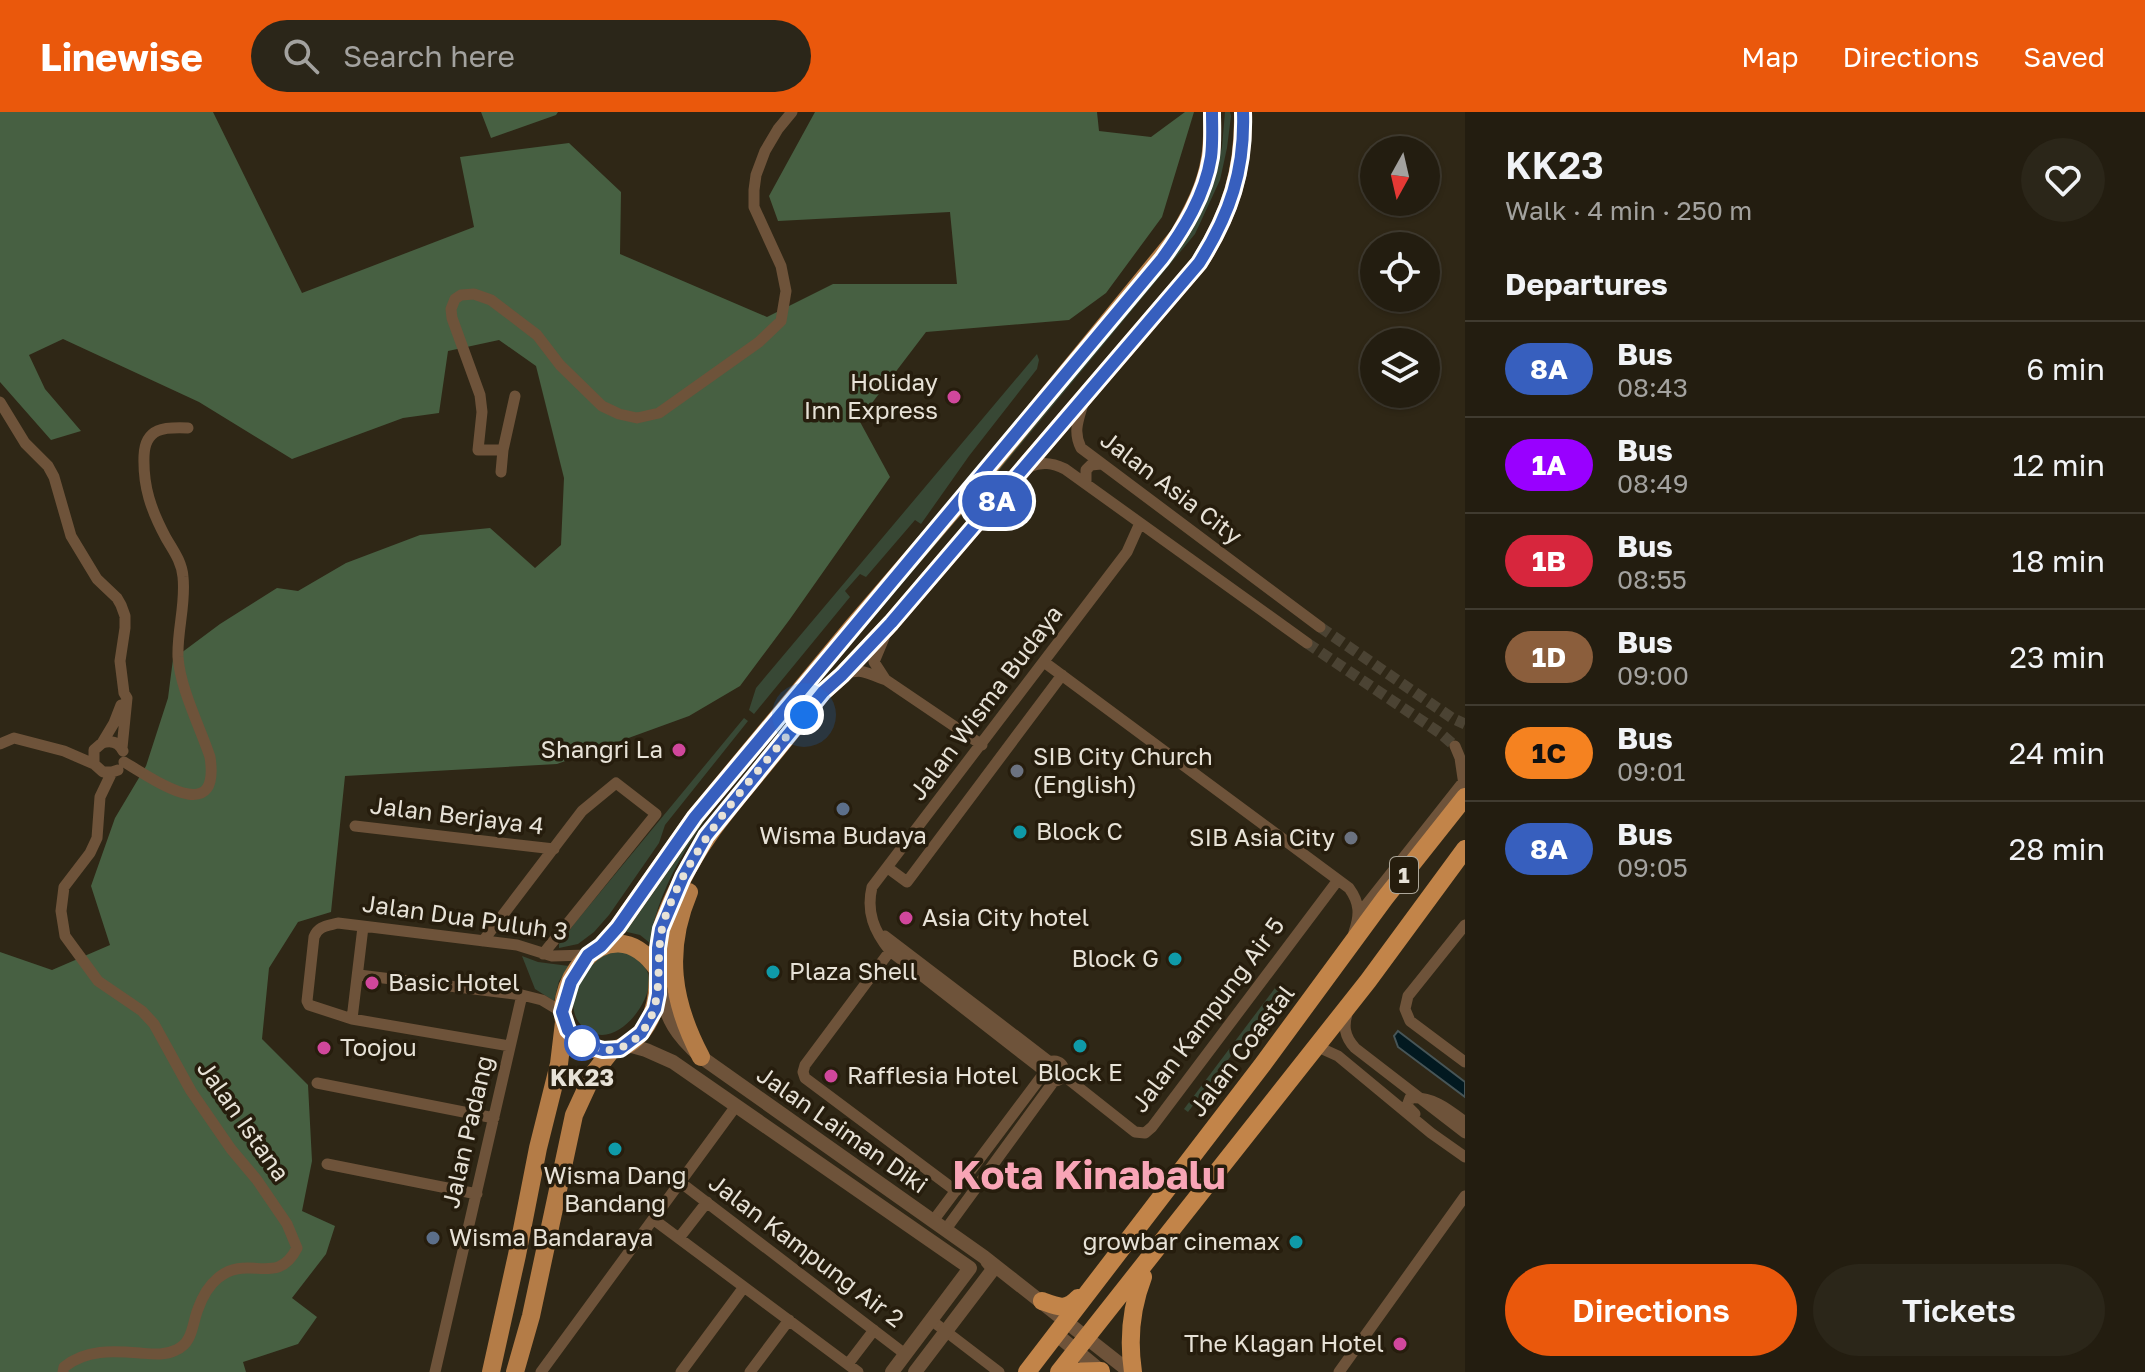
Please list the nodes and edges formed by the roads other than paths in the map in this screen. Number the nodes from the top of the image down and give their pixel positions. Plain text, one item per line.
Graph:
1 (792, 112) edge
2 (1212, 112) edge
3 (1243, 112) edge
4 (1087, 392) junction
5 (515, 396) dead end
6 (0, 402) edge
7 (188, 428) dead end
8 (1081, 448) junction
9 (503, 450) junction
10 (1101, 464) junction
11 (1065, 469) junction
12 (501, 472) dead end
13 (1022, 472) junction
14 (1086, 484) junction
15 (1140, 523) junction
16 (1158, 536) junction
17 (1127, 552) junction
18 (1243, 569) junction
19 (1232, 589) junction
20 (1287, 603) junction
21 (1274, 620) junction
22 (891, 623) junction
23 (1320, 627) tunnel mouth
24 (1307, 643) tunnel mouth
25 (1044, 662) junction
26 (842, 675) junction
27 (1062, 675) junction
28 (886, 680) junction
29 (124, 693) junction
30 (0, 744) edge
31 (99, 745) junction
32 (982, 745) junction
33 (1455, 746) tunnel mouth
34 (122, 748) junction
35 (64, 751) junction
36 (124, 762) junction
37 (95, 765) junction
38 (112, 772) junction
39 (1464, 792) edge
40 (100, 797) junction
41 (355, 826) dead end
42 (706, 836) junction
43 (554, 849) junction
44 (1465, 849) edge
45 (888, 868) junction
46 (1338, 880) junction
47 (1359, 914) junction
48 (874, 924) junction
49 (1465, 925) edge
50 (363, 927) junction
51 (483, 941) junction
52 (594, 950) junction
53 (890, 951) junction
54 (543, 954) junction
55 (1345, 955) junction
56 (359, 975) junction
57 (659, 977) junction
58 (522, 995) junction
59 (1350, 1003) junction
60 (563, 1017) junction
61 (352, 1019) junction
62 (510, 1046) junction
63 (1316, 1046) junction
64 (619, 1048) junction
65 (701, 1057) junction
66 (1465, 1062) edge
67 (1051, 1072) junction
68 (317, 1083) dead end
69 (1418, 1098) junction
70 (736, 1106) junction
71 (494, 1118) junction
72 (1465, 1122) edge
73 (1431, 1133) junction
74 (1465, 1133) edge
75 (1465, 1157) edge
76 (327, 1164) dead end
77 (680, 1182) junction
78 (956, 1191) junction
79 (477, 1194) junction
80 (1465, 1196) edge
81 (707, 1202) junction
82 (653, 1219) junction
83 (939, 1225) junction
84 (679, 1238) junction
85 (1165, 1240) junction
86 (984, 1257) junction
87 (1101, 1274) junction
88 (744, 1287) junction
89 (1042, 1301) junction
90 (789, 1320) junction
91 (931, 1320) junction
92 (1061, 1327) junction
93 (874, 1330) junction
94 (946, 1331) junction
95 (1082, 1345) junction
96 (905, 1354) junction
97 (853, 1368) edge
98 (1101, 1371) edge
99 (63, 1372) edge
100 (435, 1372) edge
101 (491, 1372) edge
102 (515, 1372) edge
103 (541, 1372) edge
104 (681, 1372) edge
105 (750, 1372) edge
106 (892, 1372) edge
107 (915, 1372) edge
108 (999, 1372) edge
109 (1027, 1372) edge
110 (1062, 1372) edge
111 (1132, 1372) edge
112 (1339, 1372) edge

1 - 9 street
2 - 52 main road
3 - 4 main road
4 - 8 street, Jalan Asia City
4 - 13 main road
5 - 9 street
6 - 29 street
7 - 36 street
8 - 10 street, Jalan Asia City
8 - 11 street
9 - 12 street
10 - 14 street
10 - 18 street, Jalan Asia City
11 - 13 street, Jalan Asia City
11 - 14 street, Jalan Asia City
13 - 22 main road
14 - 15 street, Jalan Asia City
15 - 16 street, Jalan Asia City
15 - 17 street, Jalan Wisma Budaya
16 - 17 street, Jalan Wisma Budaya
16 - 19 street, Jalan Asia City
17 - 25 street, Jalan Wisma Budaya
18 - 19 street
18 - 20 street, Jalan Asia City
19 - 21 street, Jalan Asia City
20 - 21 street
20 - 23 street, Jalan Asia City
21 - 24 street, Jalan Asia City
22 - 26 main road
22 - 28 street
25 - 27 street
25 - 32 street, Jalan Wisma Budaya
26 - 28 street
26 - 42 main road
27 - 45 street
27 - 46 street
28 - 32 street
29 - 31 street
29 - 34 street
30 - 35 street
31 - 34 street
31 - 35 street
31 - 37 street
32 - 45 street, Jalan Wisma Budaya
33 - 39 street
34 - 36 street
35 - 37 street
36 - 38 street
37 - 38 street
37 - 40 street
38 - 40 street, Jalan Istana
39 - 47 street
39 - 55 highway, Jalan Coastal / 1
40 - 99 street, Jalan Istana
41 - 43 street, Jalan Berjaya 4
42 - 57 main road
42 - 65 main road
43 - 51 street
43 - 54 street
44 - 59 highway, 1
45 - 48 street, Jalan Wisma Budaya
46 - 47 street
46 - 67 street, Jalan Kampung Air 5
47 - 55 street
48 - 53 street, Jalan Kampung Air 5
48 - 67 street
49 - 66 street
50 - 51 street, Jalan Dua Puluh 3
50 - 56 street
50 - 61 street, Jalan Dua Puluh 3
51 - 54 street, Jalan Dua Puluh 3
52 - 54 street, Jalan Dua Puluh 3
52 - 57 main road
52 - 60 main road
53 - 67 street, Jalan Kampung Air 5
53 - 78 street
55 - 87 highway, Jalan Coastal / 1
56 - 58 street
56 - 61 street
57 - 64 main road
57 - 65 street, Jalan Laiman Diki
58 - 60 street
58 - 62 street, Jalan Padang
59 - 63 highway, 1
59 - 69 street
60 - 64 main road
60 - 101 main road
61 - 62 street
62 - 71 street, Jalan Padang
63 - 73 street
63 - 85 highway, 1
64 - 70 street, Jalan Laiman Diki
64 - 102 main road
65 - 83 street, Jalan Laiman Diki
67 - 78 street
67 - 83 street
68 - 71 street
69 - 72 street
69 - 73 street
69 - 74 street
70 - 77 street
70 - 91 street, Jalan Laiman Diki
71 - 79 street, Jalan Padang
73 - 75 street
76 - 79 street
77 - 81 street, Jalan Kampung Air 2
77 - 82 street
78 - 83 street
79 - 100 street, Jalan Padang
80 - 112 street
81 - 84 street
81 - 93 street, Jalan Kampung Air 2
82 - 84 street
82 - 103 street
83 - 86 street, Jalan Laiman Diki
84 - 88 street
85 - 95 highway, 1
85 - 111 highway
86 - 89 street, Jalan Laiman Diki
86 - 94 street
87 - 89 highway
87 - 92 highway, Jalan Coastal / 1
88 - 90 street
88 - 104 street
89 - 92 street, Jalan Laiman Diki
90 - 97 street
90 - 105 street
91 - 94 street
91 - 96 street
92 - 95 street, Jalan Laiman Diki
92 - 109 highway, Jalan Coastal
93 - 96 street, Jalan Kampung Air 2
93 - 97 street
94 - 107 street
94 - 108 street
95 - 98 street
95 - 110 highway
95 - 111 street
96 - 106 street
98 - 110 highway

